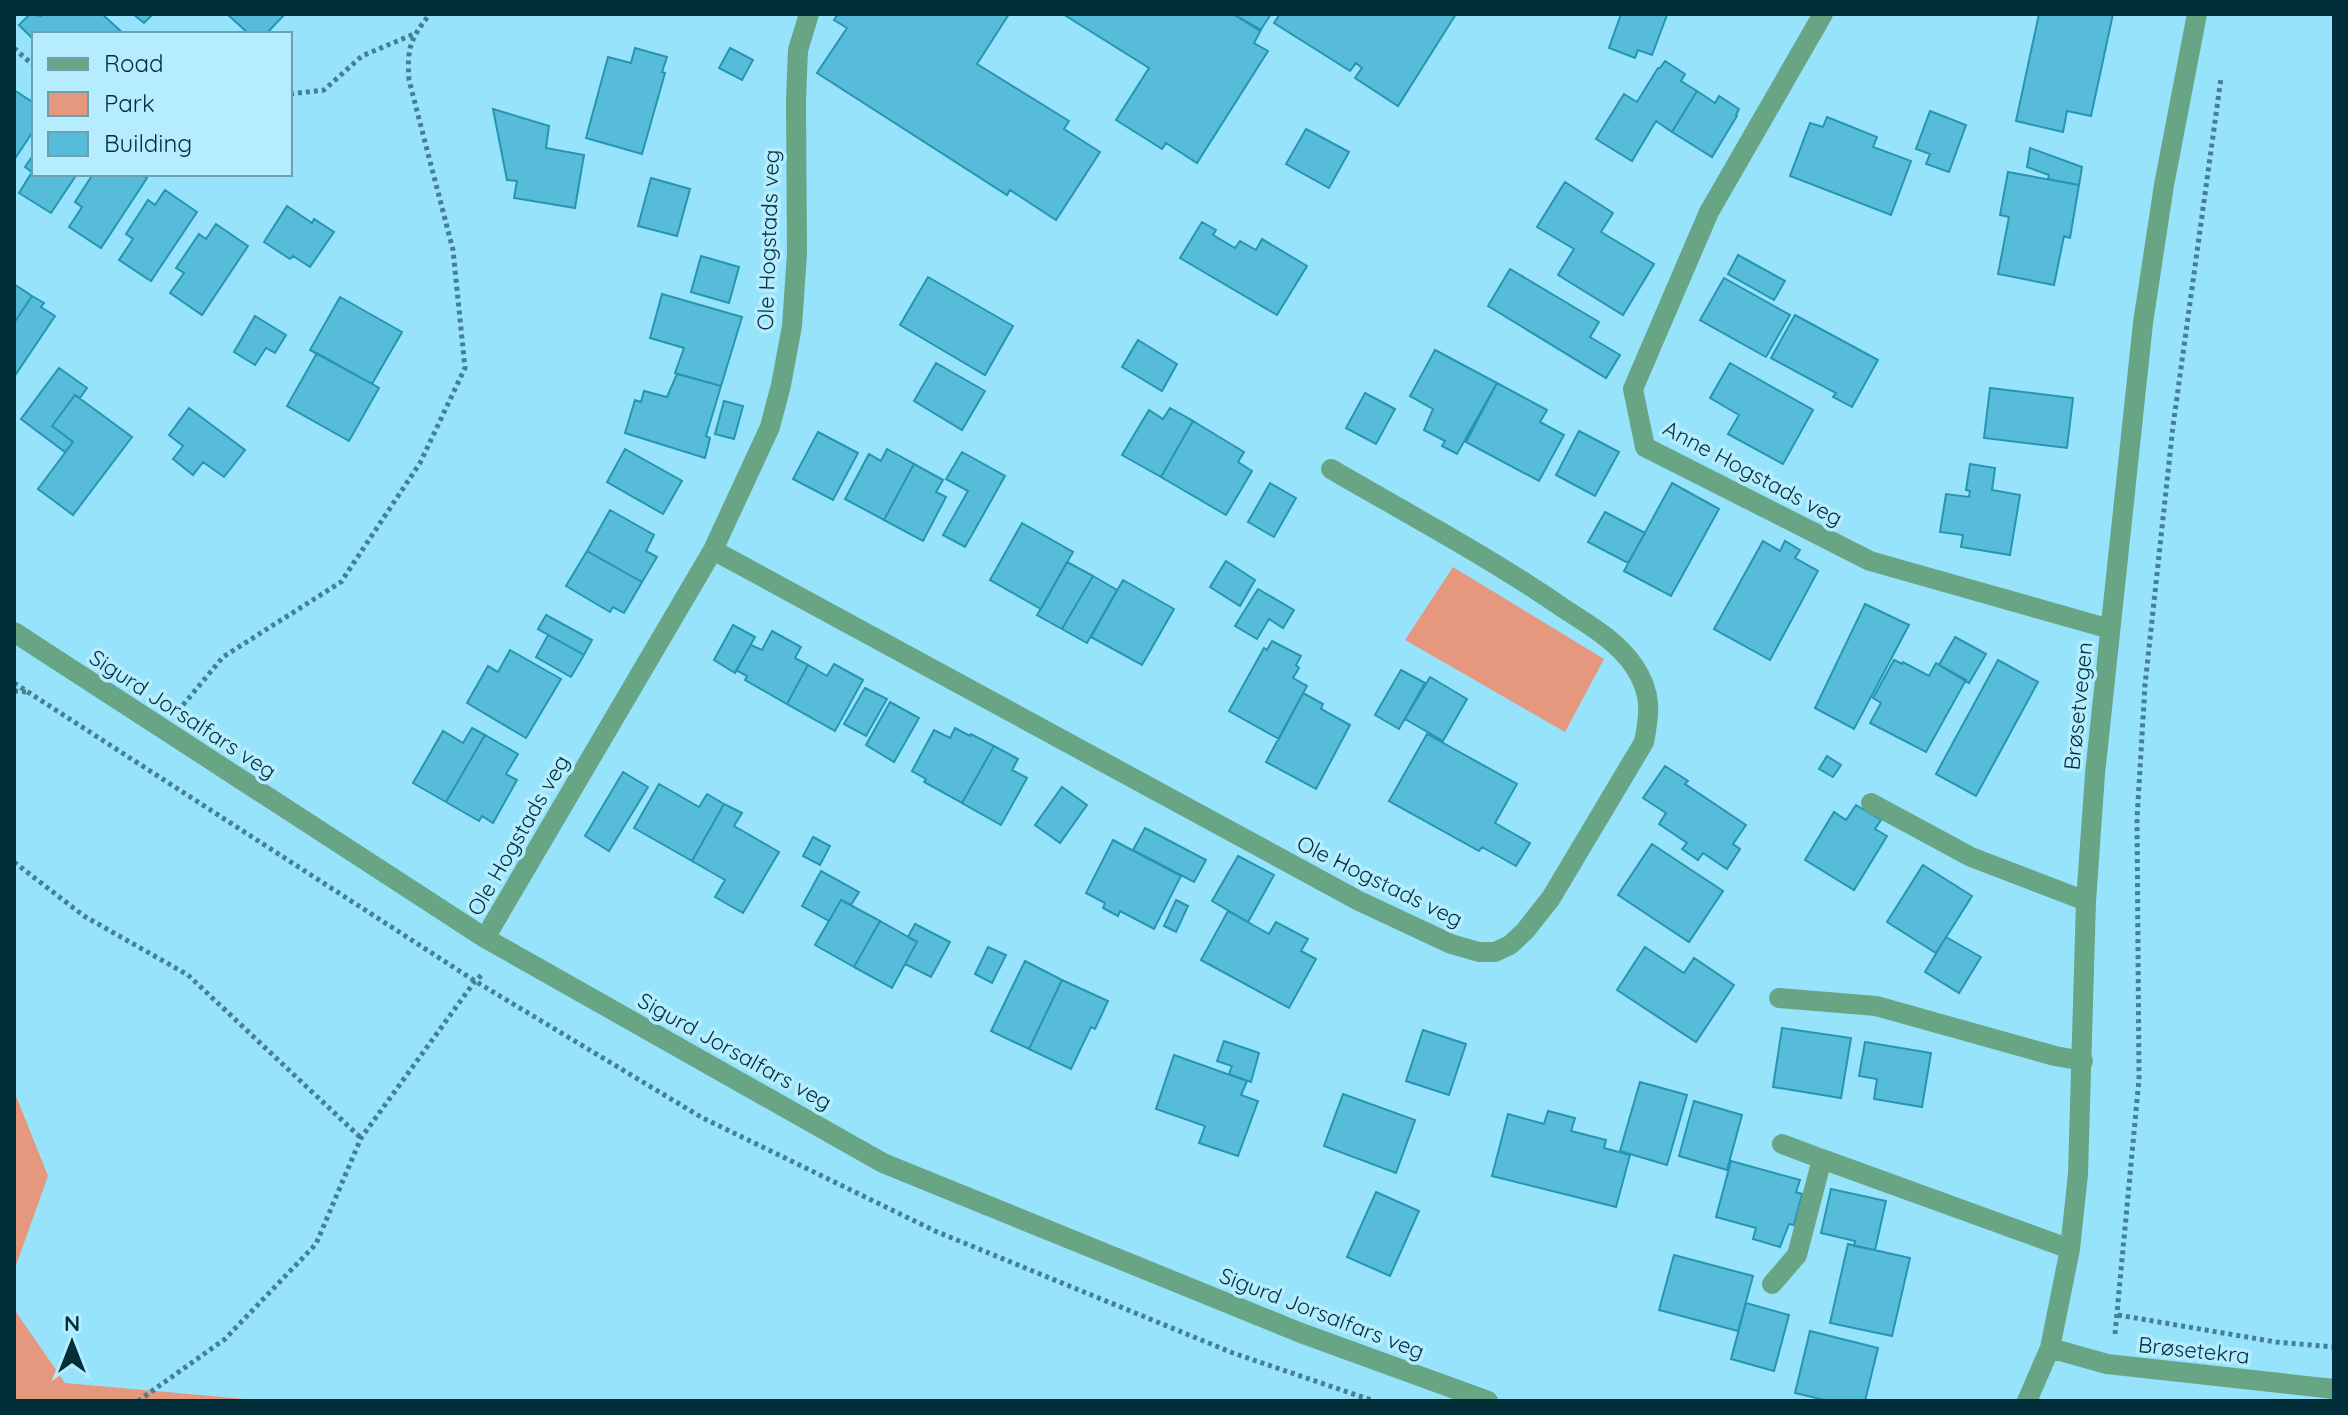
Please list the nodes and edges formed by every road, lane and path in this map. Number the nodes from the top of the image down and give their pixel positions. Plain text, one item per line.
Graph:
1 (430, 14) edge
2 (809, 14) edge
3 (1823, 14) edge
4 (2197, 14) edge
5 (414, 34) junction
6 (14, 48) edge
7 (32, 64) edge
8 (2222, 71) dead end
9 (292, 94) edge
10 (1331, 469) dead end
11 (713, 550) junction
12 (2110, 629) junction
13 (14, 632) edge
14 (14, 691) edge
15 (28, 692) dead end
16 (182, 706) dead end
17 (1871, 803) dead end
18 (14, 862) edge
19 (2086, 901) junction
20 (485, 938) junction
21 (509, 952) junction
22 (1779, 998) dead end
23 (2083, 1061) junction
24 (361, 1138) junction
25 (1782, 1144) dead end
26 (1822, 1159) junction
27 (2070, 1249) junction
28 (1772, 1284) dead end
29 (2118, 1315) junction
30 (2115, 1337) dead end
31 (2334, 1347) edge
32 (2050, 1348) junction
33 (2334, 1389) edge
34 (138, 1401) edge
35 (1488, 1401) edge
36 (2027, 1401) edge

1 - 5 path
2 - 11 street, Ole Hogstads veg
3 - 12 street, Anne Hogstads veg
4 - 12 street, Brøsetvegen
5 - 9 path
5 - 16 path
6 - 7 path
8 - 29 path
10 - 11 street, Ole Hogstads veg
11 - 20 street, Ole Hogstads veg
12 - 19 street, Brøsetvegen
13 - 20 street, Sigurd Jorsalfars veg
14 - 15 path
17 - 19 street
18 - 24 path
19 - 23 street, Brøsetvegen
20 - 21 street, Sigurd Jorsalfars veg
21 - 24 path
21 - 35 street, Sigurd Jorsalfars veg
22 - 23 street
23 - 27 street, Brøsetvegen
24 - 34 path
25 - 26 street
26 - 27 street
26 - 28 street
27 - 32 street, Brøsetvegen
29 - 30 path
29 - 31 path
32 - 33 street, Brøsetekra
32 - 36 street, Brøsetvegen

